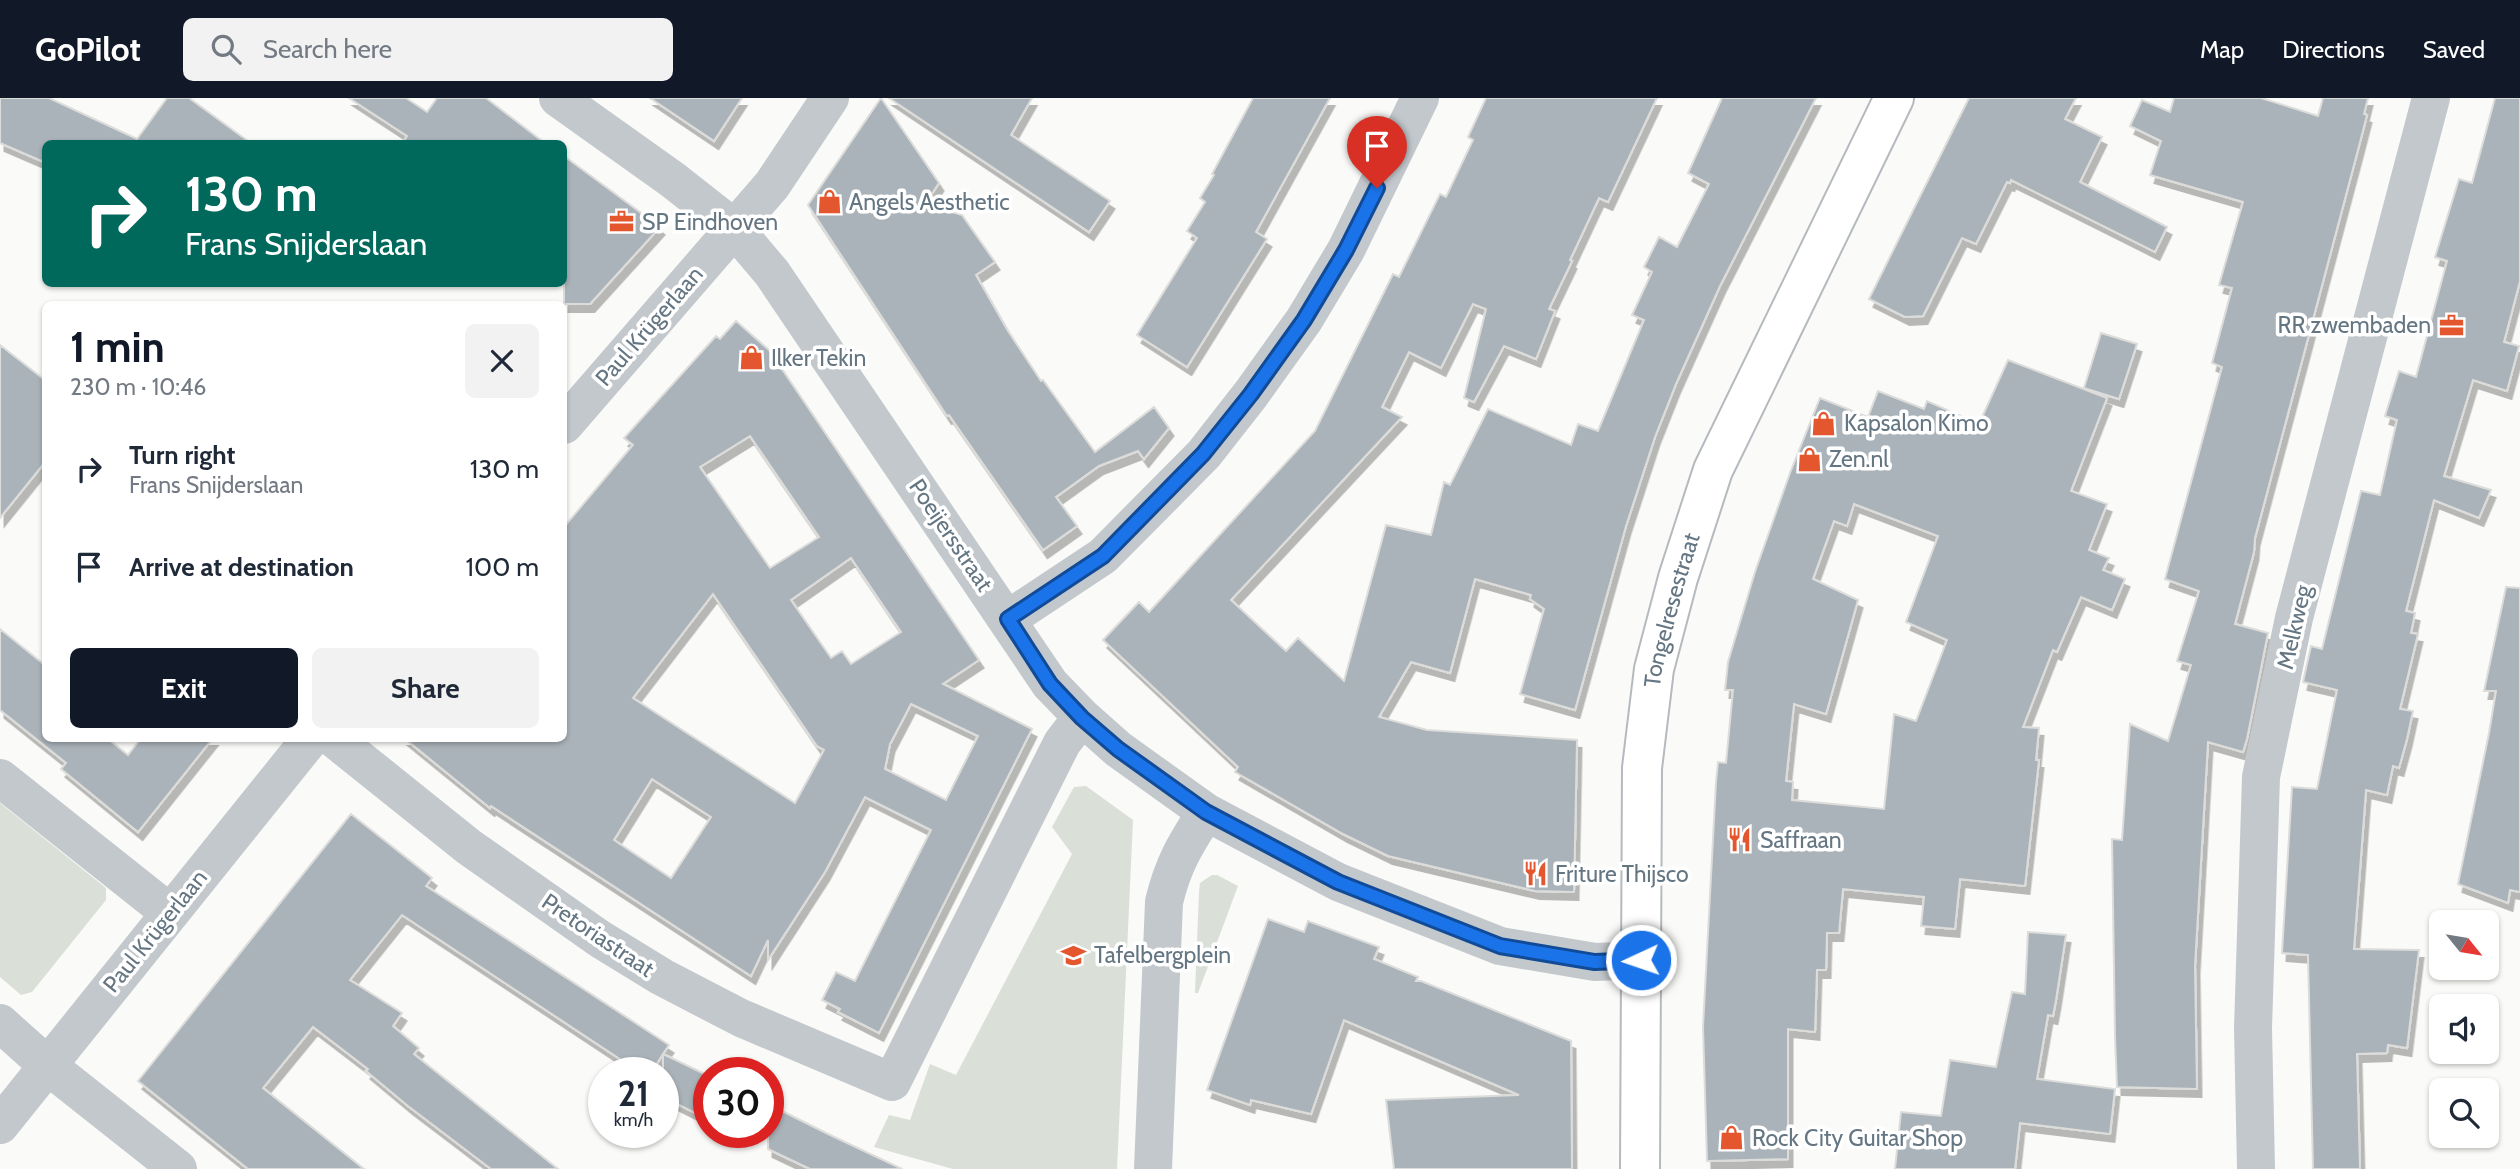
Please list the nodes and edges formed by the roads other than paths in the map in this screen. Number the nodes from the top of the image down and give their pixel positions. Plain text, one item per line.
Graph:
1 (558, 98) edge
2 (830, 98) edge
3 (1420, 98) edge
4 (1894, 98) edge
5 (2431, 98) edge
6 (734, 228) junction
7 (567, 422) edge
8 (1008, 619) junction
9 (1082, 718) junction
10 (308, 742) edge
11 (338, 742) edge
12 (0, 778) edge
13 (1206, 812) junction
14 (170, 913) junction
15 (1641, 960) junction
16 (0, 1023) edge
17 (48, 1066) junction
18 (0, 1125) edge
19 (178, 1169) edge
20 (1153, 1169) edge
21 (1640, 1169) edge
22 (2256, 1169) edge

1 - 6 street, Poeijersstraat
2 - 6 street, Paul Krügerlaan
3 - 8 street
4 - 15 main road, Tongelresestraat
5 - 22 street, Melkweg
6 - 7 street, Paul Krügerlaan
6 - 8 street, Poeijersstraat
8 - 9 street, Poeijersstraat
9 - 11 street, Pretoriastraat
9 - 13 street, Poeijersstraat
10 - 14 street, Paul Krügerlaan
12 - 14 street
13 - 15 street, Poeijersstraat
13 - 20 street
14 - 17 street, Paul Krügerlaan
15 - 21 main road, Tongelresestraat
16 - 17 street
17 - 18 street, Paul Krügerlaan
17 - 19 street

